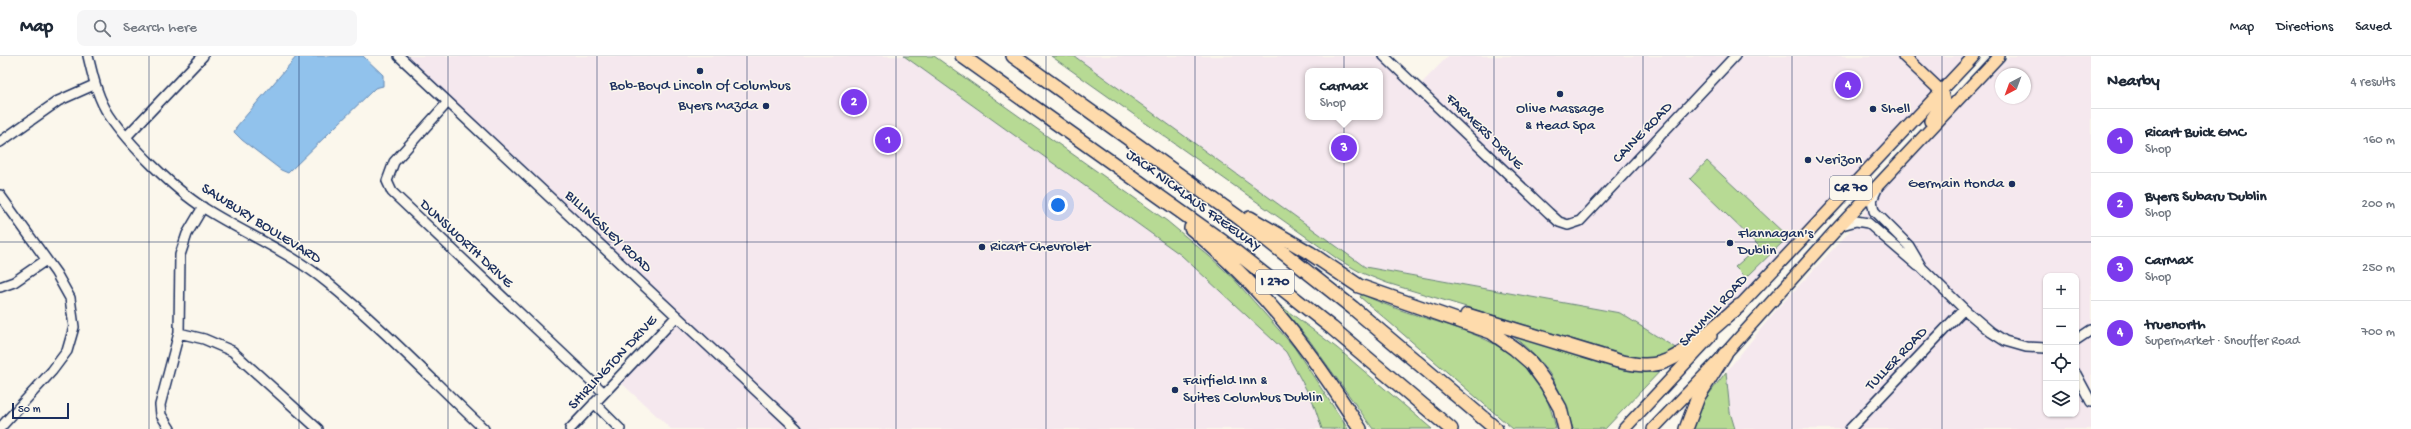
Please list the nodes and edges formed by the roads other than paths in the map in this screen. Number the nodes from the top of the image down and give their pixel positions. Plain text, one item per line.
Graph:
1 (88, 56) edge
2 (203, 56) edge
3 (399, 56) edge
4 (962, 56) edge
5 (1013, 56) edge
6 (1384, 56) edge
7 (1735, 56) edge
8 (1904, 56) edge
9 (1974, 56) edge
10 (1999, 56) edge
11 (94, 85) junction
12 (1942, 92) junction
13 (448, 102) junction
14 (126, 137) junction
15 (0, 142) edge
16 (1099, 152) junction
17 (1905, 157) junction
18 (1886, 176) junction
19 (1198, 188) junction
20 (0, 194) edge
21 (203, 207) junction
22 (1568, 225) joint
23 (1836, 230) junction
24 (46, 260) junction
25 (1925, 271) junction
26 (0, 287) edge
27 (1397, 300) junction
28 (1739, 306) junction
29 (1964, 309) junction
30 (677, 316) junction
31 (2091, 330) edge
32 (179, 333) junction
33 (2079, 338) edge
34 (2043, 348) edge
35 (1725, 354) junction
36 (2079, 380) edge
37 (604, 393) junction
38 (1341, 399) junction
39 (2091, 402) edge
40 (594, 403) junction
41 (0, 428) edge
42 (170, 429) edge
43 (318, 429) edge
44 (484, 429) edge
45 (570, 429) edge
46 (620, 429) edge
47 (797, 429) edge
48 (1360, 429) edge
49 (1365, 429) edge
50 (1451, 429) edge
51 (1496, 429) edge
52 (1565, 429) edge
53 (1624, 429) edge
54 (1653, 429) edge
55 (1686, 429) edge
56 (1850, 429) edge

1 - 11 street, SAWBURY BOULEVARD
2 - 14 street
3 - 13 street, BILLINGSLEY ROAD
4 - 16 highway, JACK NICKLAUS FREEWAY / I 270
5 - 19 highway, JACK NICKLAUS FREEWAY / I 270
6 - 22 street, FARMERS DRIVE
7 - 22 street, CAINE ROAD
8 - 12 main road
9 - 12 main road, SAWMILL ROAD / CR 70
10 - 17 main road, CR 70
11 - 14 street, SAWBURY BOULEVARD
11 - 15 street
12 - 17 main road
12 - 28 main road, SAWMILL ROAD / CR 70
13 - 30 street, BILLINGSLEY ROAD
13 - 37 street, DUNSWORTH DRIVE
14 - 21 street, SAWBURY BOULEVARD
16 - 38 highway
16 - 50 highway, JACK NICKLAUS FREEWAY / I 270
17 - 18 main road, CR 70
18 - 23 main road, CR 70
18 - 25 street
19 - 27 highway
19 - 51 highway, JACK NICKLAUS FREEWAY / I 270
20 - 24 street
21 - 32 street
21 - 44 street, SAWBURY BOULEVARD
23 - 25 street
23 - 35 main road, CR 70
24 - 26 street
24 - 41 street
25 - 29 street
27 - 28 highway
27 - 52 highway
28 - 53 main road, SAWMILL ROAD / CR 70
29 - 34 street
29 - 56 street, TULLER ROAD
30 - 37 street, SHIRLINGTON DRIVE
30 - 47 street, BILLINGSLEY ROAD
31 - 33 street
32 - 42 street
32 - 43 street
35 - 54 main road, CR 70
35 - 55 highway
36 - 39 street
37 - 40 street, SHIRLINGTON DRIVE
38 - 48 highway
38 - 49 highway
40 - 45 street, SHIRLINGTON DRIVE
40 - 46 street

